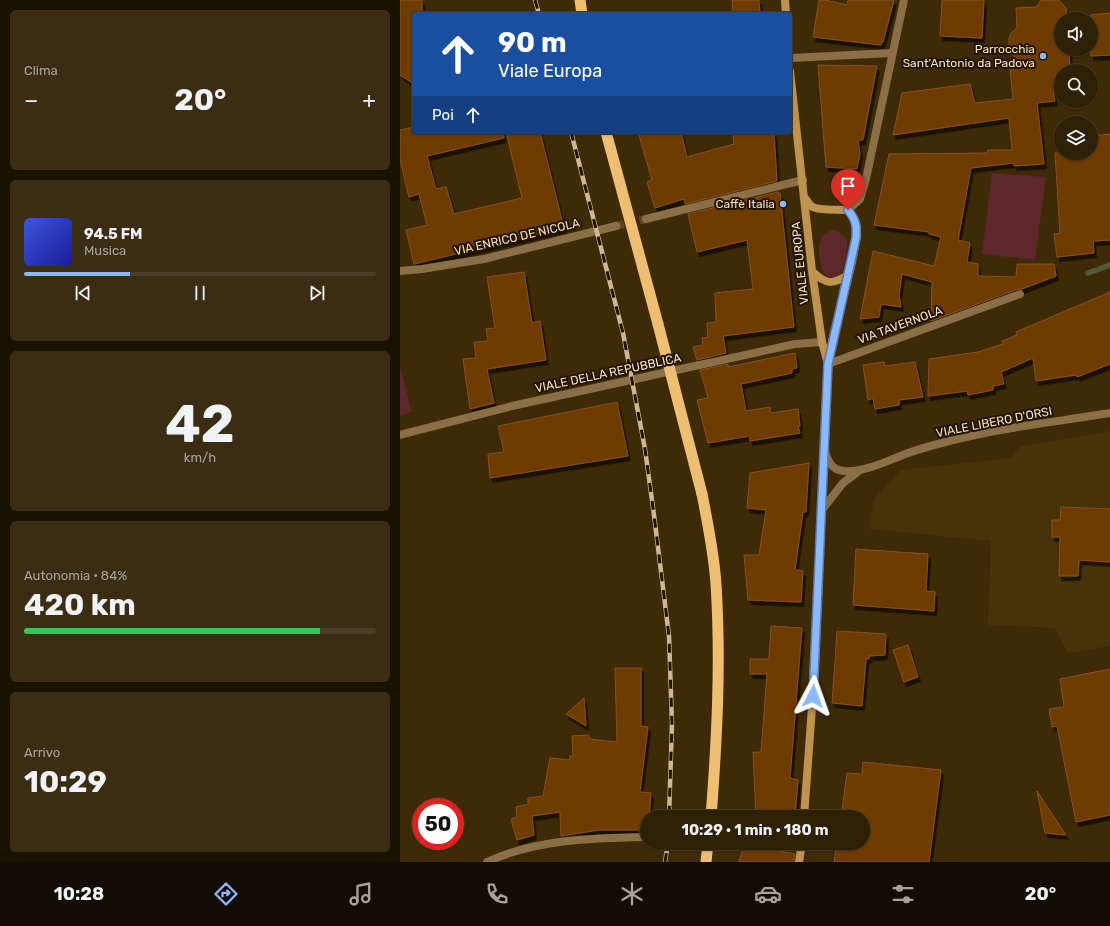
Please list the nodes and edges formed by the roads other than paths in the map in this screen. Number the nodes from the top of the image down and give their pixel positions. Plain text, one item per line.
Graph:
1 (580, 0) edge
2 (785, 0) edge
3 (904, 0) edge
4 (582, 12) edge
5 (786, 12) edge
6 (892, 53) junction
7 (792, 58) edge
8 (792, 88) edge
9 (607, 134) edge
10 (803, 180) junction
11 (805, 198) junction
12 (819, 210) junction
13 (848, 210) junction
14 (646, 219) tunnel mouth
15 (808, 225) junction
16 (616, 226) tunnel mouth
17 (400, 271) edge
18 (812, 271) junction
19 (849, 274) junction
20 (1020, 294) dead end
21 (822, 342) junction
22 (828, 364) junction
23 (1110, 413) edge
24 (400, 435) edge
25 (825, 451) junction
26 (859, 471) junction
27 (822, 511) junction
28 (712, 810) edge
29 (805, 810) edge
30 (640, 837) edge
31 (707, 850) edge
32 (801, 850) edge
33 (487, 862) edge
34 (706, 862) edge
35 (799, 862) edge

1 - 4 highway
2 - 5 main road
3 - 6 street
6 - 7 street
6 - 13 street
8 - 10 main road, VIALE EUROPA
9 - 28 highway, bridge
10 - 11 main road, VIALE EUROPA
10 - 14 street
11 - 12 main road
11 - 15 main road, VIALE EUROPA
12 - 13 main road
12 - 15 main road
13 - 19 main road
15 - 18 main road, VIALE EUROPA
16 - 17 street, VIA ENRICO DE NICOLA
18 - 19 main road
18 - 21 main road, VIALE EUROPA
19 - 22 main road
20 - 22 street, VIA TAVERNOLA
21 - 22 main road, VIALE EUROPA
21 - 24 street, VIALE DELLA REPUBBLICA
22 - 25 main road, VIALE EUROPA
23 - 26 street, VIALE LIBERO D'ORSI
25 - 26 street, VIALE LIBERO D'ORSI
25 - 27 main road
26 - 27 street
27 - 29 main road
30 - 33 street
31 - 34 highway
32 - 35 main road

